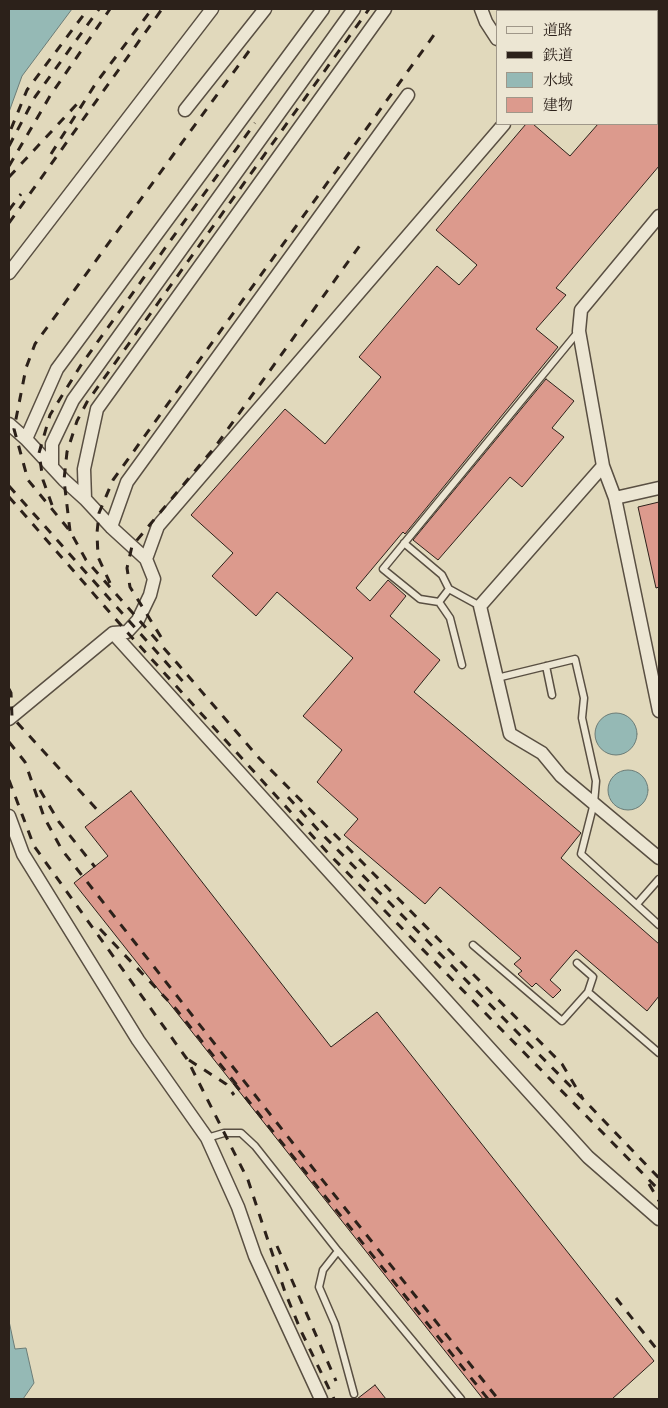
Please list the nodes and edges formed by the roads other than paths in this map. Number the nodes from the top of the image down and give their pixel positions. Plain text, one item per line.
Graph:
1 (212, 9) edge
2 (266, 9) edge
3 (323, 9) edge
4 (351, 9) edge
5 (385, 9) edge
6 (481, 9) edge
7 (496, 37) edge
8 (408, 95) dead end
9 (185, 110) dead end
10 (503, 125) edge
11 (659, 216) edge
12 (9, 273) edge
13 (579, 331) junction
14 (9, 424) edge
15 (26, 439) junction
16 (603, 466) junction
17 (52, 467) junction
18 (659, 488) edge
19 (615, 498) junction
20 (85, 500) junction
21 (111, 527) junction
22 (404, 543) junction
23 (146, 559) junction
24 (449, 589) junction
25 (439, 602) junction
26 (480, 606) junction
27 (113, 633) junction
28 (462, 665) dead end
29 (546, 666) junction
30 (497, 678) junction
31 (552, 695) dead end
32 (659, 711) edge
33 (9, 719) edge
34 (594, 803) junction
35 (9, 816) edge
36 (659, 858) edge
37 (659, 879) edge
38 (656, 887) edge
39 (637, 904) junction
40 (659, 925) edge
41 (473, 945) dead end
42 (577, 963) dead end
43 (588, 992) junction
44 (658, 1050) edge
45 (207, 1138) junction
46 (659, 1219) edge
47 (338, 1251) junction
48 (354, 1394) dead end
49 (321, 1399) edge
50 (461, 1399) edge

1 - 12 street
2 - 9 street
3 - 15 street
4 - 17 street
5 - 20 street
6 - 7 street
8 - 21 street
10 - 23 street
11 - 13 street
13 - 16 street
13 - 22 lane
14 - 15 street
15 - 17 street
16 - 19 street
16 - 26 street
17 - 20 street
18 - 19 street
19 - 32 street
20 - 21 street
21 - 23 street
22 - 24 lane
22 - 25 lane
23 - 27 street
24 - 25 lane
24 - 26 lane
25 - 28 lane
26 - 30 street
27 - 33 street
27 - 46 street
29 - 30 lane
29 - 31 lane
29 - 34 lane
30 - 34 street
34 - 36 street
34 - 39 lane
35 - 45 street
37 - 38 lane
38 - 39 lane
39 - 40 lane
41 - 43 lane
42 - 43 lane
43 - 44 lane
45 - 47 lane
45 - 49 street
47 - 48 lane
47 - 50 lane

